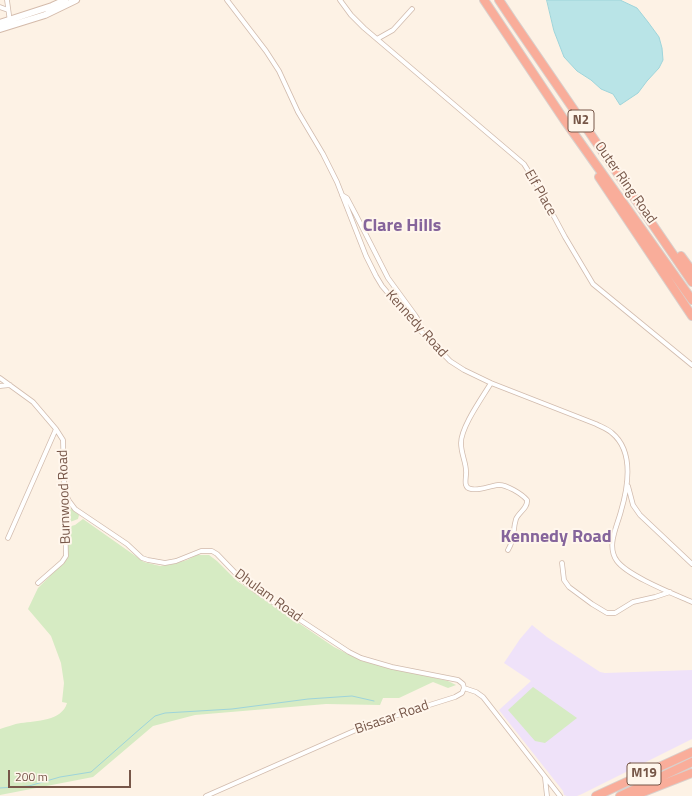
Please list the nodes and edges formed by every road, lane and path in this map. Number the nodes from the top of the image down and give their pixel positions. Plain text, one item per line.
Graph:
1 (6, 0) edge
2 (65, 0) edge
3 (76, 0) edge
4 (227, 0) edge
5 (340, 0) edge
6 (484, 0) edge
7 (499, 0) edge
8 (0, 6) edge
9 (412, 9) dead end
10 (8, 10) junction
11 (10, 23) junction
12 (0, 24) edge
13 (0, 29) edge
14 (377, 39) junction
15 (577, 137) junction
16 (342, 194) junction
17 (664, 240) junction
18 (692, 271) edge
19 (692, 282) edge
20 (692, 300) edge
21 (692, 316) edge
22 (414, 324) junction
23 (692, 365) edge
24 (0, 378) edge
25 (491, 383) junction
26 (11, 385) junction
27 (0, 386) edge
28 (56, 429) junction
29 (627, 484) junction
30 (65, 493) junction
31 (8, 538) dead end
32 (508, 550) dead end
33 (562, 563) dead end
34 (692, 564) edge
35 (38, 583) dead end
36 (670, 592) junction
37 (692, 602) edge
38 (464, 688) junction
39 (692, 746) edge
40 (692, 752) edge
41 (692, 762) edge
42 (662, 766) junction
43 (692, 773) edge
44 (545, 777) junction
45 (207, 796) edge
46 (547, 796) edge
47 (560, 796) edge
48 (596, 796) edge
49 (620, 796) edge
50 (633, 796) edge

1 - 10 street
2 - 11 street
3 - 11 street
4 - 16 street, Kennedy Road
5 - 14 street, Elf Place
6 - 15 highway, Outer Ring Road / N2
7 - 17 highway, Outer Ring Road / N2
8 - 10 street
9 - 14 street
10 - 11 street
11 - 12 street
11 - 13 street
14 - 23 street, Elf Place
15 - 20 highway, Outer Ring Road / N2
15 - 21 highway
16 - 22 street, Kennedy Road
16 - 22 street
17 - 18 highway
17 - 19 highway, Outer Ring Road / N2
22 - 25 street, Kennedy Road
24 - 26 street, Burnwood Road
25 - 29 street, Kennedy Road
25 - 32 street
26 - 27 street
26 - 28 street, Burnwood Road
28 - 30 street, Burnwood Road
28 - 31 street
29 - 34 street
29 - 36 street, Kennedy Road
30 - 35 street, Burnwood Road
30 - 38 street, Dhulam Road
33 - 36 street
36 - 37 street, Kennedy Road
38 - 44 street
38 - 45 street, Bisasar Road
39 - 42 highway
40 - 42 highway, M19
41 - 49 highway, M19
42 - 48 highway, M19
43 - 50 highway
44 - 46 street
44 - 47 street

